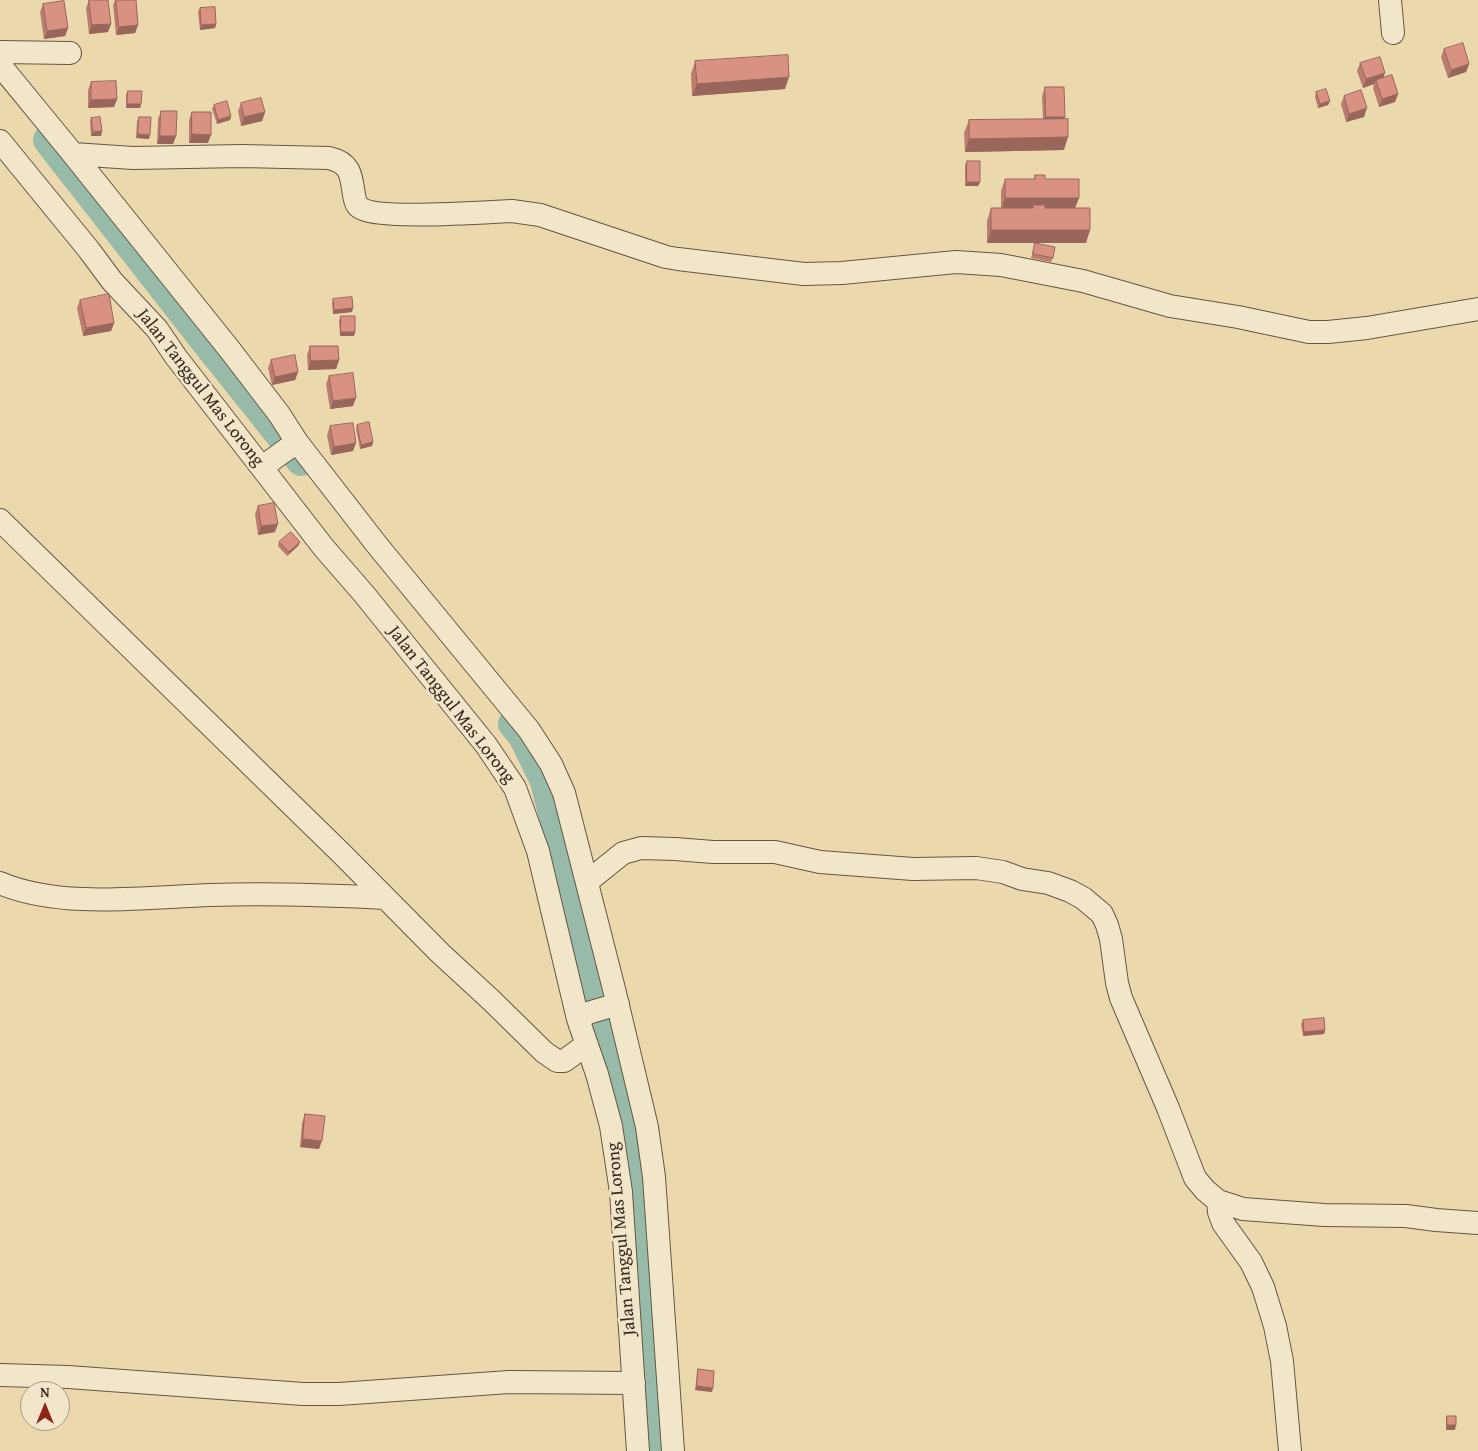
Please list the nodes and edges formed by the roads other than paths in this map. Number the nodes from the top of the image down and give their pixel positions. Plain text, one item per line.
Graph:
1 (1390, 0) edge
2 (1393, 32) dead end
3 (0, 52) edge
4 (70, 53) dead end
5 (0, 65) edge
6 (0, 141) edge
7 (73, 154) junction
8 (1478, 309) edge
9 (280, 454) junction
10 (0, 520) edge
11 (587, 882) junction
12 (0, 883) edge
13 (385, 898) junction
14 (615, 1005) junction
15 (583, 1016) junction
16 (586, 1045) junction
17 (1218, 1201) junction
18 (1478, 1223) edge
19 (0, 1375) edge
20 (634, 1383) junction
21 (638, 1451) edge
22 (673, 1451) edge
23 (1290, 1451) edge

1 - 2 street
3 - 4 street
5 - 7 street
6 - 9 street, Jalan Tanggul Mas Lorong
7 - 8 street
7 - 9 street
9 - 11 street
9 - 15 street, Jalan Tanggul Mas Lorong
10 - 13 street
11 - 14 street
11 - 17 street
12 - 13 street
13 - 16 street
14 - 15 street
14 - 22 street
15 - 16 street, Jalan Tanggul Mas Lorong
16 - 20 street, Jalan Tanggul Mas Lorong
17 - 18 street
17 - 23 street
19 - 20 street
20 - 21 street, Jalan Tanggul Mas Lorong

